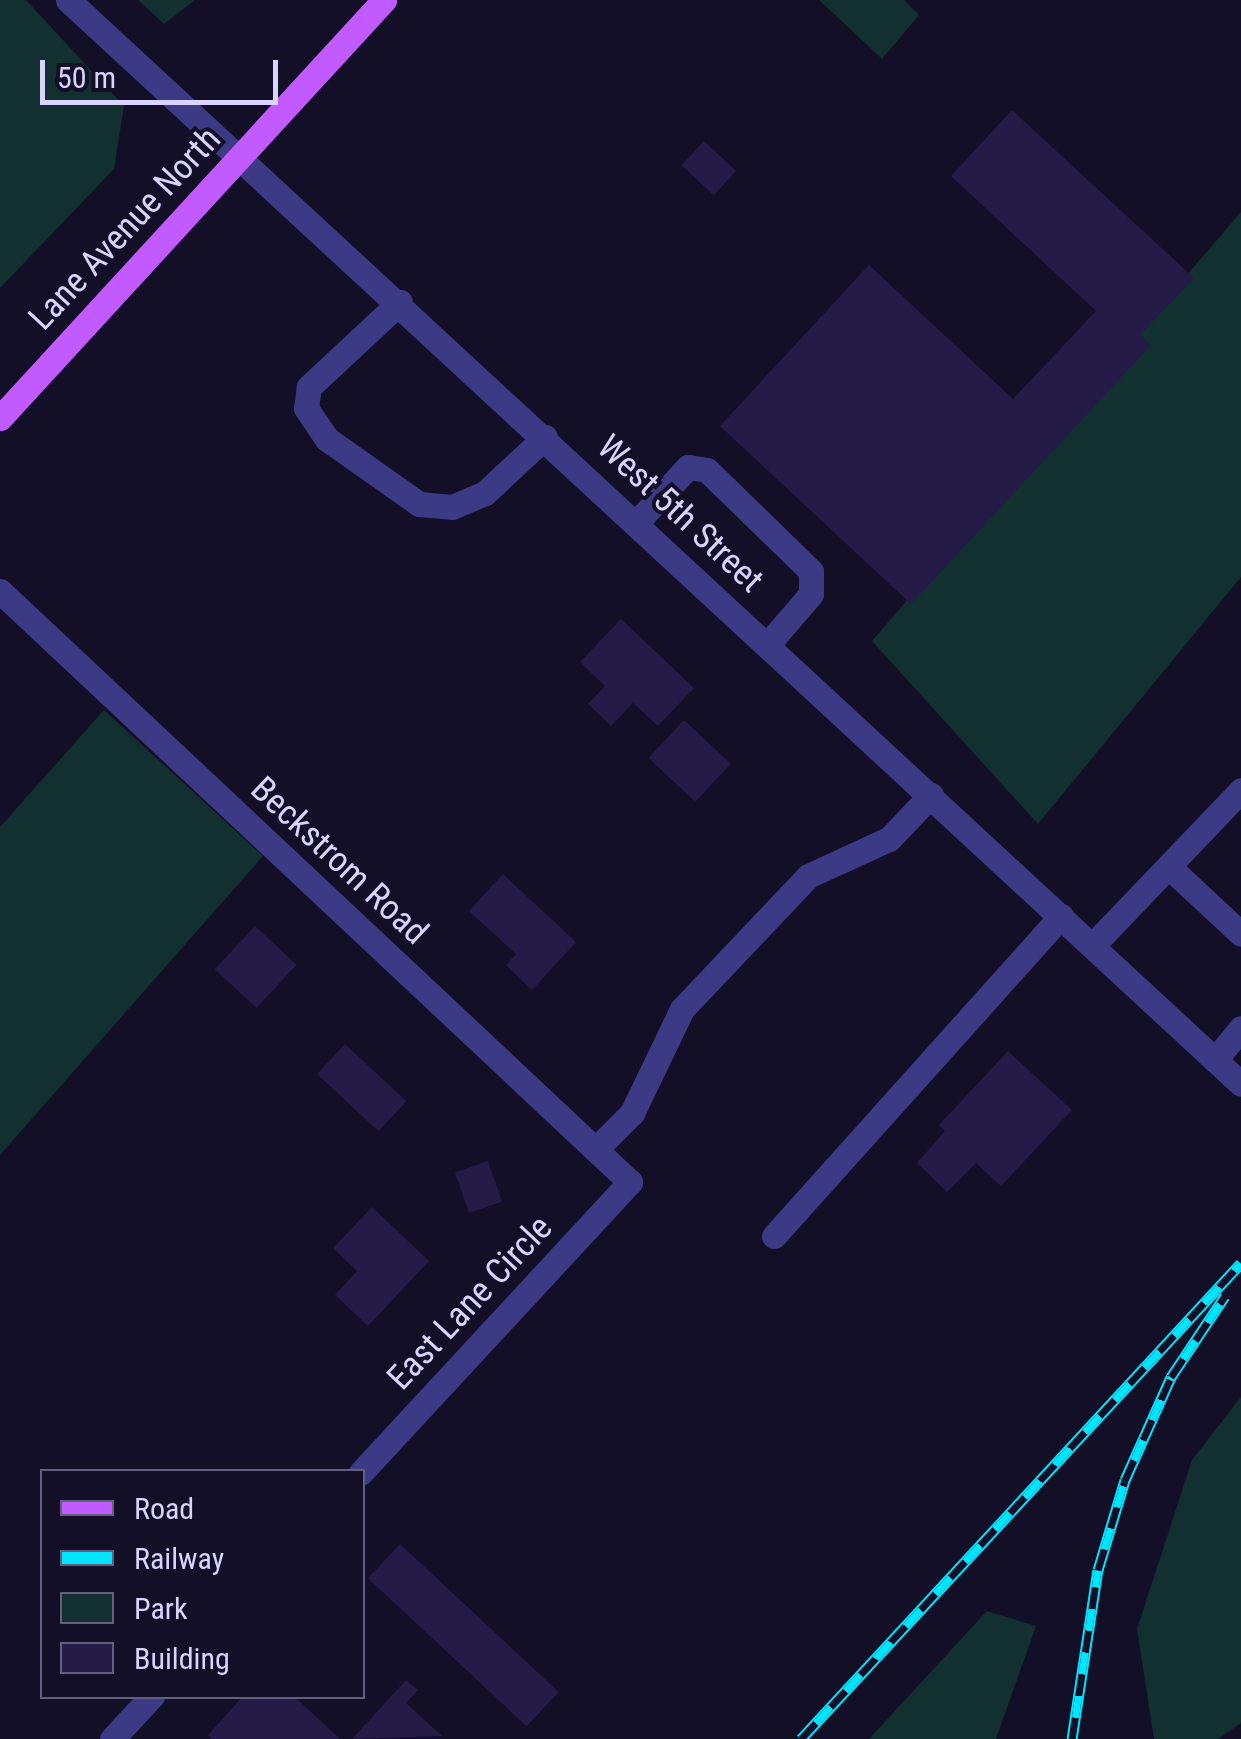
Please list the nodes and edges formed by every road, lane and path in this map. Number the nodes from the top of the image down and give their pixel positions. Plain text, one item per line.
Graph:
1 (68, 0) edge
2 (384, 0) edge
3 (239, 157) junction
4 (400, 302) junction
5 (0, 418) edge
6 (544, 436) junction
7 (637, 522) junction
8 (0, 591) edge
9 (768, 644) junction
10 (1241, 790) edge
11 (931, 795) junction
12 (1169, 867) junction
13 (1061, 916) junction
14 (1241, 934) edge
15 (1092, 946) junction
16 (1241, 1028) edge
17 (1215, 1060) junction
18 (1241, 1084) edge
19 (596, 1150) junction
20 (630, 1182) joint
21 (774, 1236) dead end
22 (364, 1469) edge
23 (149, 1699) edge
24 (112, 1739) edge

1 - 3 street, West 5th Street
2 - 3 main road, Lane Avenue North
3 - 4 street, West 5th Street
3 - 5 main road, Lane Avenue North
4 - 6 street, West 5th Street
4 - 6 street
6 - 7 street, West 5th Street
7 - 9 street, West 5th Street
7 - 9 street
8 - 19 street, Beckstrom Road
9 - 11 street, West 5th Street
10 - 12 street
11 - 13 street, West 5th Street
11 - 19 street
12 - 14 street
12 - 15 street
13 - 15 street, West 5th Street
13 - 21 street
15 - 17 street, West 5th Street
16 - 17 street
17 - 18 street, West 5th Street
19 - 20 street, Beckstrom Road
20 - 22 street, East Lane Circle
23 - 24 street

